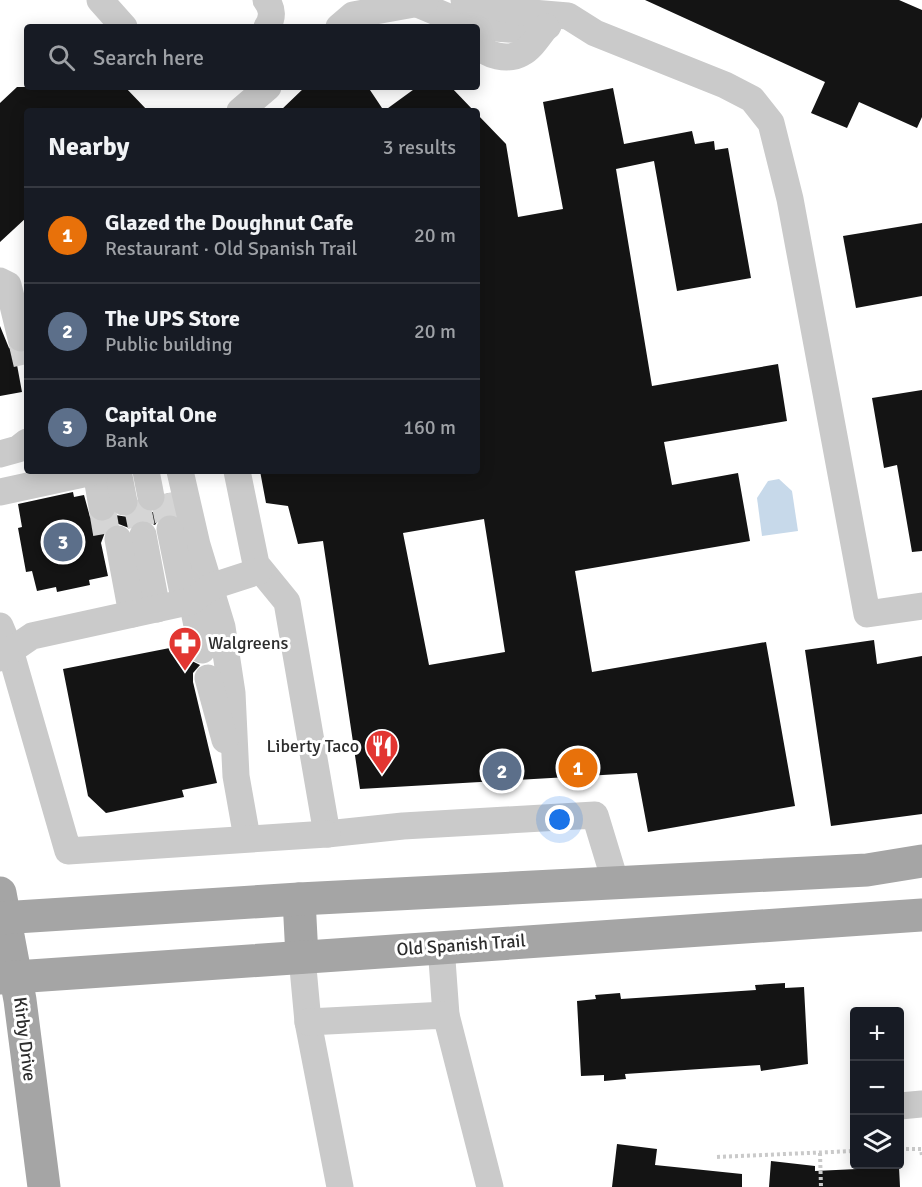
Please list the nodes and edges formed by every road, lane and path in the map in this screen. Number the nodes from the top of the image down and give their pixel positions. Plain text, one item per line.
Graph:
1 (100, 0) edge
2 (266, 0) edge
3 (411, 1) edge
4 (460, 12) edge
5 (563, 15) edge
6 (121, 24) edge
7 (270, 24) edge
8 (342, 24) edge
9 (480, 48) edge
10 (264, 90) edge
11 (244, 108) edge
12 (10, 283) edge
13 (21, 338) dead end
14 (24, 444) edge
15 (0, 454) edge
16 (82, 474) edge
17 (102, 474) edge
18 (110, 474) edge
19 (121, 474) edge
20 (132, 474) edge
21 (181, 474) edge
22 (238, 474) edge
23 (0, 492) edge
24 (137, 493) edge
25 (259, 571) junction
26 (164, 606) junction
27 (922, 606) edge
28 (3, 645) edge
29 (202, 650) dead end
30 (208, 678) dead end
31 (236, 776) junction
32 (327, 834) junction
33 (247, 838) junction
34 (922, 861) edge
35 (867, 870) junction
36 (616, 884) junction
37 (299, 899) junction
38 (2, 909) edge
39 (922, 915) edge
40 (873, 919) junction
41 (623, 934) junction
42 (441, 946) junction
43 (302, 957) junction
44 (8, 978) edge
45 (446, 1015) junction
46 (308, 1022) junction
47 (922, 1104) edge
48 (904, 1106) edge
49 (904, 1149) edge
50 (850, 1151) edge
51 (820, 1153) junction
52 (922, 1156) edge
53 (717, 1157) dead end
54 (44, 1187) edge
55 (340, 1187) edge
56 (490, 1187) edge
57 (821, 1187) edge

1 - 6 lane
2 - 7 lane
3 - 4 lane
3 - 8 lane
4 - 5 lane
5 - 9 lane
5 - 27 lane
10 - 11 lane
12 - 13 lane
14 - 15 lane
16 - 23 lane
17 - 24 lane
18 - 24 lane
19 - 24 lane
20 - 24 lane
21 - 26 lane
22 - 25 lane
25 - 26 lane
25 - 32 lane
26 - 26 lane
26 - 28 lane
26 - 29 lane
26 - 31 lane
28 - 33 lane
30 - 31 lane
31 - 33 lane
32 - 33 lane
32 - 36 lane
34 - 35 main road
35 - 36 main road
35 - 40 main road
36 - 37 main road
36 - 41 main road
37 - 38 main road
37 - 43 main road
38 - 44 main road, Kirby Drive
39 - 40 main road, Old Spanish Trail
40 - 41 main road, Old Spanish Trail
41 - 42 main road, Old Spanish Trail
42 - 43 main road, Old Spanish Trail
42 - 45 lane
43 - 44 main road, Old Spanish Trail
43 - 46 lane
44 - 54 main road, Kirby Drive
45 - 46 lane
45 - 56 lane
46 - 55 lane
47 - 48 lane
49 - 52 path
50 - 51 path
51 - 53 path
51 - 57 path

